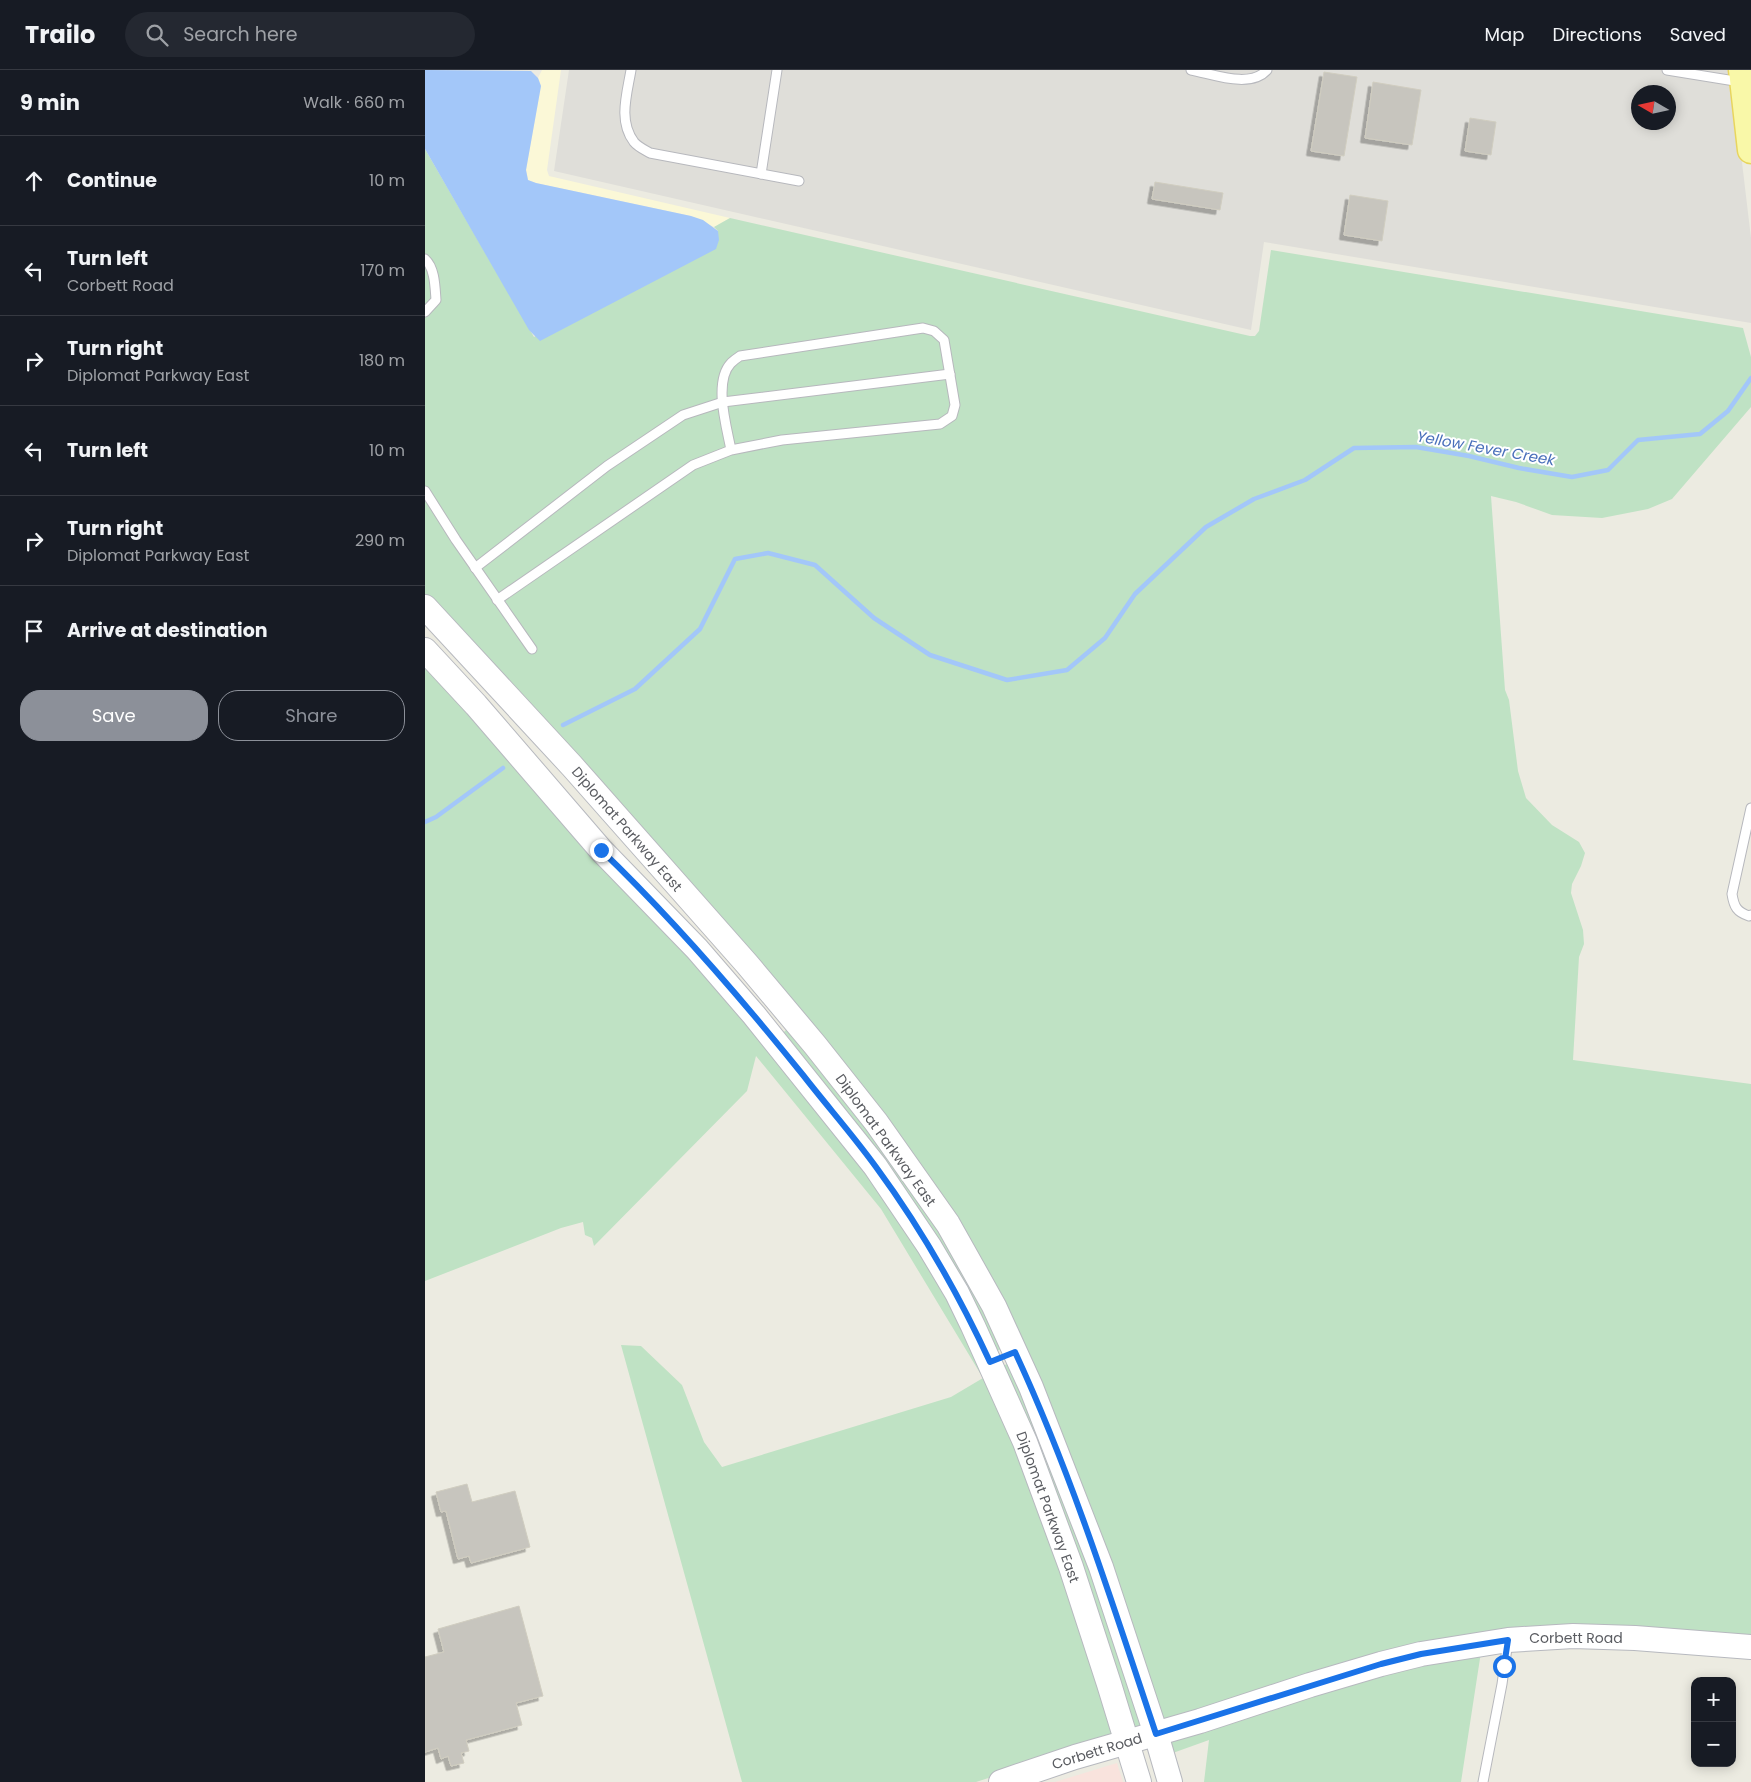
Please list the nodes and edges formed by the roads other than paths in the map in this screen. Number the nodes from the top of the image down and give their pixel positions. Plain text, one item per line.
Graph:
1 (631, 70) edge
2 (777, 70) edge
3 (1191, 70) edge
4 (1267, 70) edge
5 (1667, 70) edge
6 (1746, 78) edge
7 (1751, 150) edge
8 (761, 174) junction
9 (799, 181) dead end
10 (425, 259) edge
11 (425, 312) edge
12 (950, 374) junction
13 (723, 402) junction
14 (731, 450) junction
15 (425, 491) edge
16 (475, 568) junction
17 (497, 600) junction
18 (425, 606) edge
19 (532, 649) dead end
20 (425, 650) edge
21 (1751, 808) edge
22 (1751, 915) edge
23 (784, 1008) junction
24 (763, 1026) junction
25 (1015, 1352) junction
26 (990, 1362) junction
27 (1508, 1640) junction
28 (1751, 1647) edge
29 (1156, 1734) junction
30 (1126, 1742) junction
31 (1001, 1782) edge
32 (1139, 1782) edge
33 (1170, 1782) edge
34 (1483, 1782) edge

1 - 8 lane
2 - 8 lane
3 - 4 lane
5 - 6 lane
6 - 7 main road
8 - 9 lane
10 - 11 lane
12 - 13 lane
12 - 13 lane
12 - 14 lane
13 - 14 lane
13 - 16 lane
14 - 17 lane
15 - 16 lane
16 - 17 lane
17 - 19 lane
18 - 23 main road, Diplomat Parkway East
20 - 24 main road, Diplomat Parkway East
21 - 22 lane
23 - 24 main road
23 - 25 main road, Diplomat Parkway East
24 - 26 main road, Diplomat Parkway East
25 - 26 main road
25 - 29 main road, Diplomat Parkway East
26 - 30 main road, Diplomat Parkway East
27 - 28 main road, Corbett Road
27 - 29 main road, Corbett Road
27 - 34 lane
29 - 30 main road, Corbett Road
29 - 33 main road, Diplomat Parkway East
30 - 31 main road, Corbett Road
30 - 32 main road, Diplomat Parkway East

